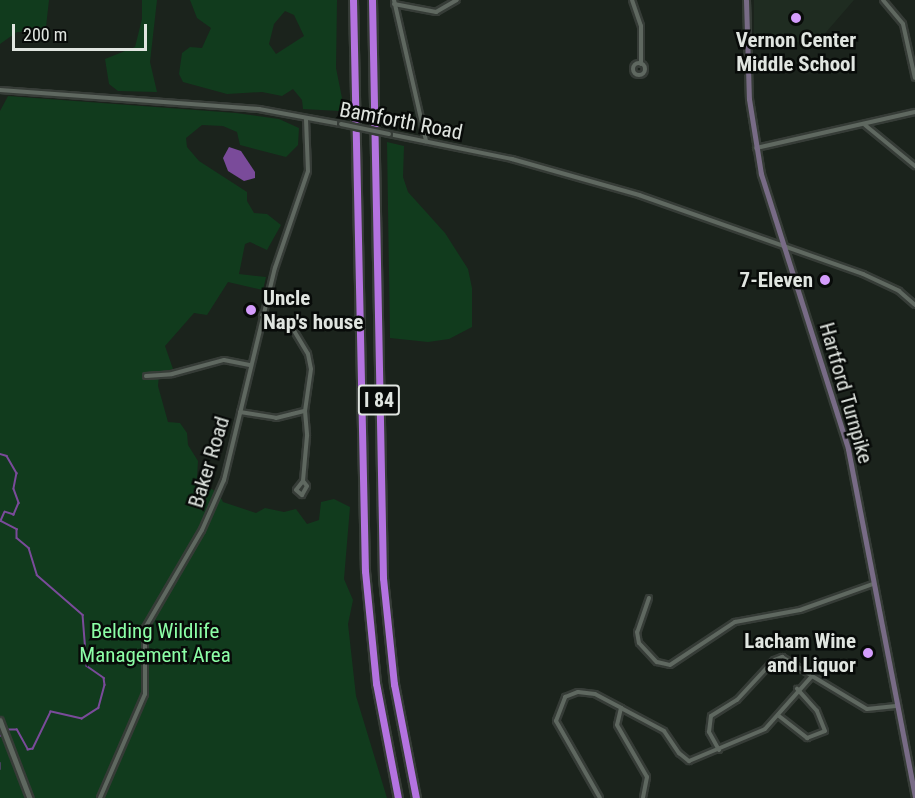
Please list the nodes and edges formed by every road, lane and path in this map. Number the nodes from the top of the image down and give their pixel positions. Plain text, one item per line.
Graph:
1 (353, 0) edge
2 (372, 0) edge
3 (457, 0) edge
4 (632, 0) edge
5 (746, 0) edge
6 (883, 0) edge
7 (394, 2) edge
8 (641, 64) dead end
9 (915, 78) edge
10 (0, 90) edge
11 (915, 112) edge
12 (306, 118) junction
13 (864, 125) junction
14 (426, 141) junction
15 (755, 148) junction
16 (915, 166) edge
17 (783, 248) junction
18 (915, 305) edge
19 (262, 315) junction
20 (250, 365) junction
21 (146, 376) dead end
22 (306, 411) junction
23 (240, 412) junction
24 (303, 481) dead end
25 (873, 584) junction
26 (649, 597) dead end
27 (812, 676) junction
28 (797, 689) junction
29 (896, 706) junction
30 (621, 708) junction
31 (779, 716) junction
32 (0, 720) edge
33 (719, 750) junction
34 (30, 798) edge
35 (100, 798) edge
36 (399, 798) edge
37 (416, 798) edge
38 (600, 798) edge
39 (643, 798) edge
40 (915, 798) edge

1 - 36 highway, I 84
2 - 37 highway, I 84
3 - 7 street
4 - 8 street
5 - 15 main road, Hartford Turnpike
6 - 9 street
7 - 14 street
10 - 12 street, Bamforth Road
11 - 13 street
12 - 14 street, Bamforth Road, bridge
12 - 19 street, Baker Road
13 - 15 street
13 - 16 street
14 - 17 street, Bamforth Road
15 - 17 main road, Hartford Turnpike
17 - 18 street, Bamforth Road
17 - 25 main road, Hartford Turnpike
19 - 20 street, Baker Road
19 - 22 street
20 - 21 street
20 - 23 street, Baker Road
22 - 23 street
22 - 24 street
23 - 35 street, Baker Road
25 - 26 street
25 - 29 main road, Hartford Turnpike
27 - 28 street
27 - 29 street
27 - 33 street
28 - 31 street
28 - 31 street
29 - 40 main road, Hartford Turnpike
30 - 33 street
30 - 38 street
30 - 39 street
31 - 33 street
32 - 34 street

